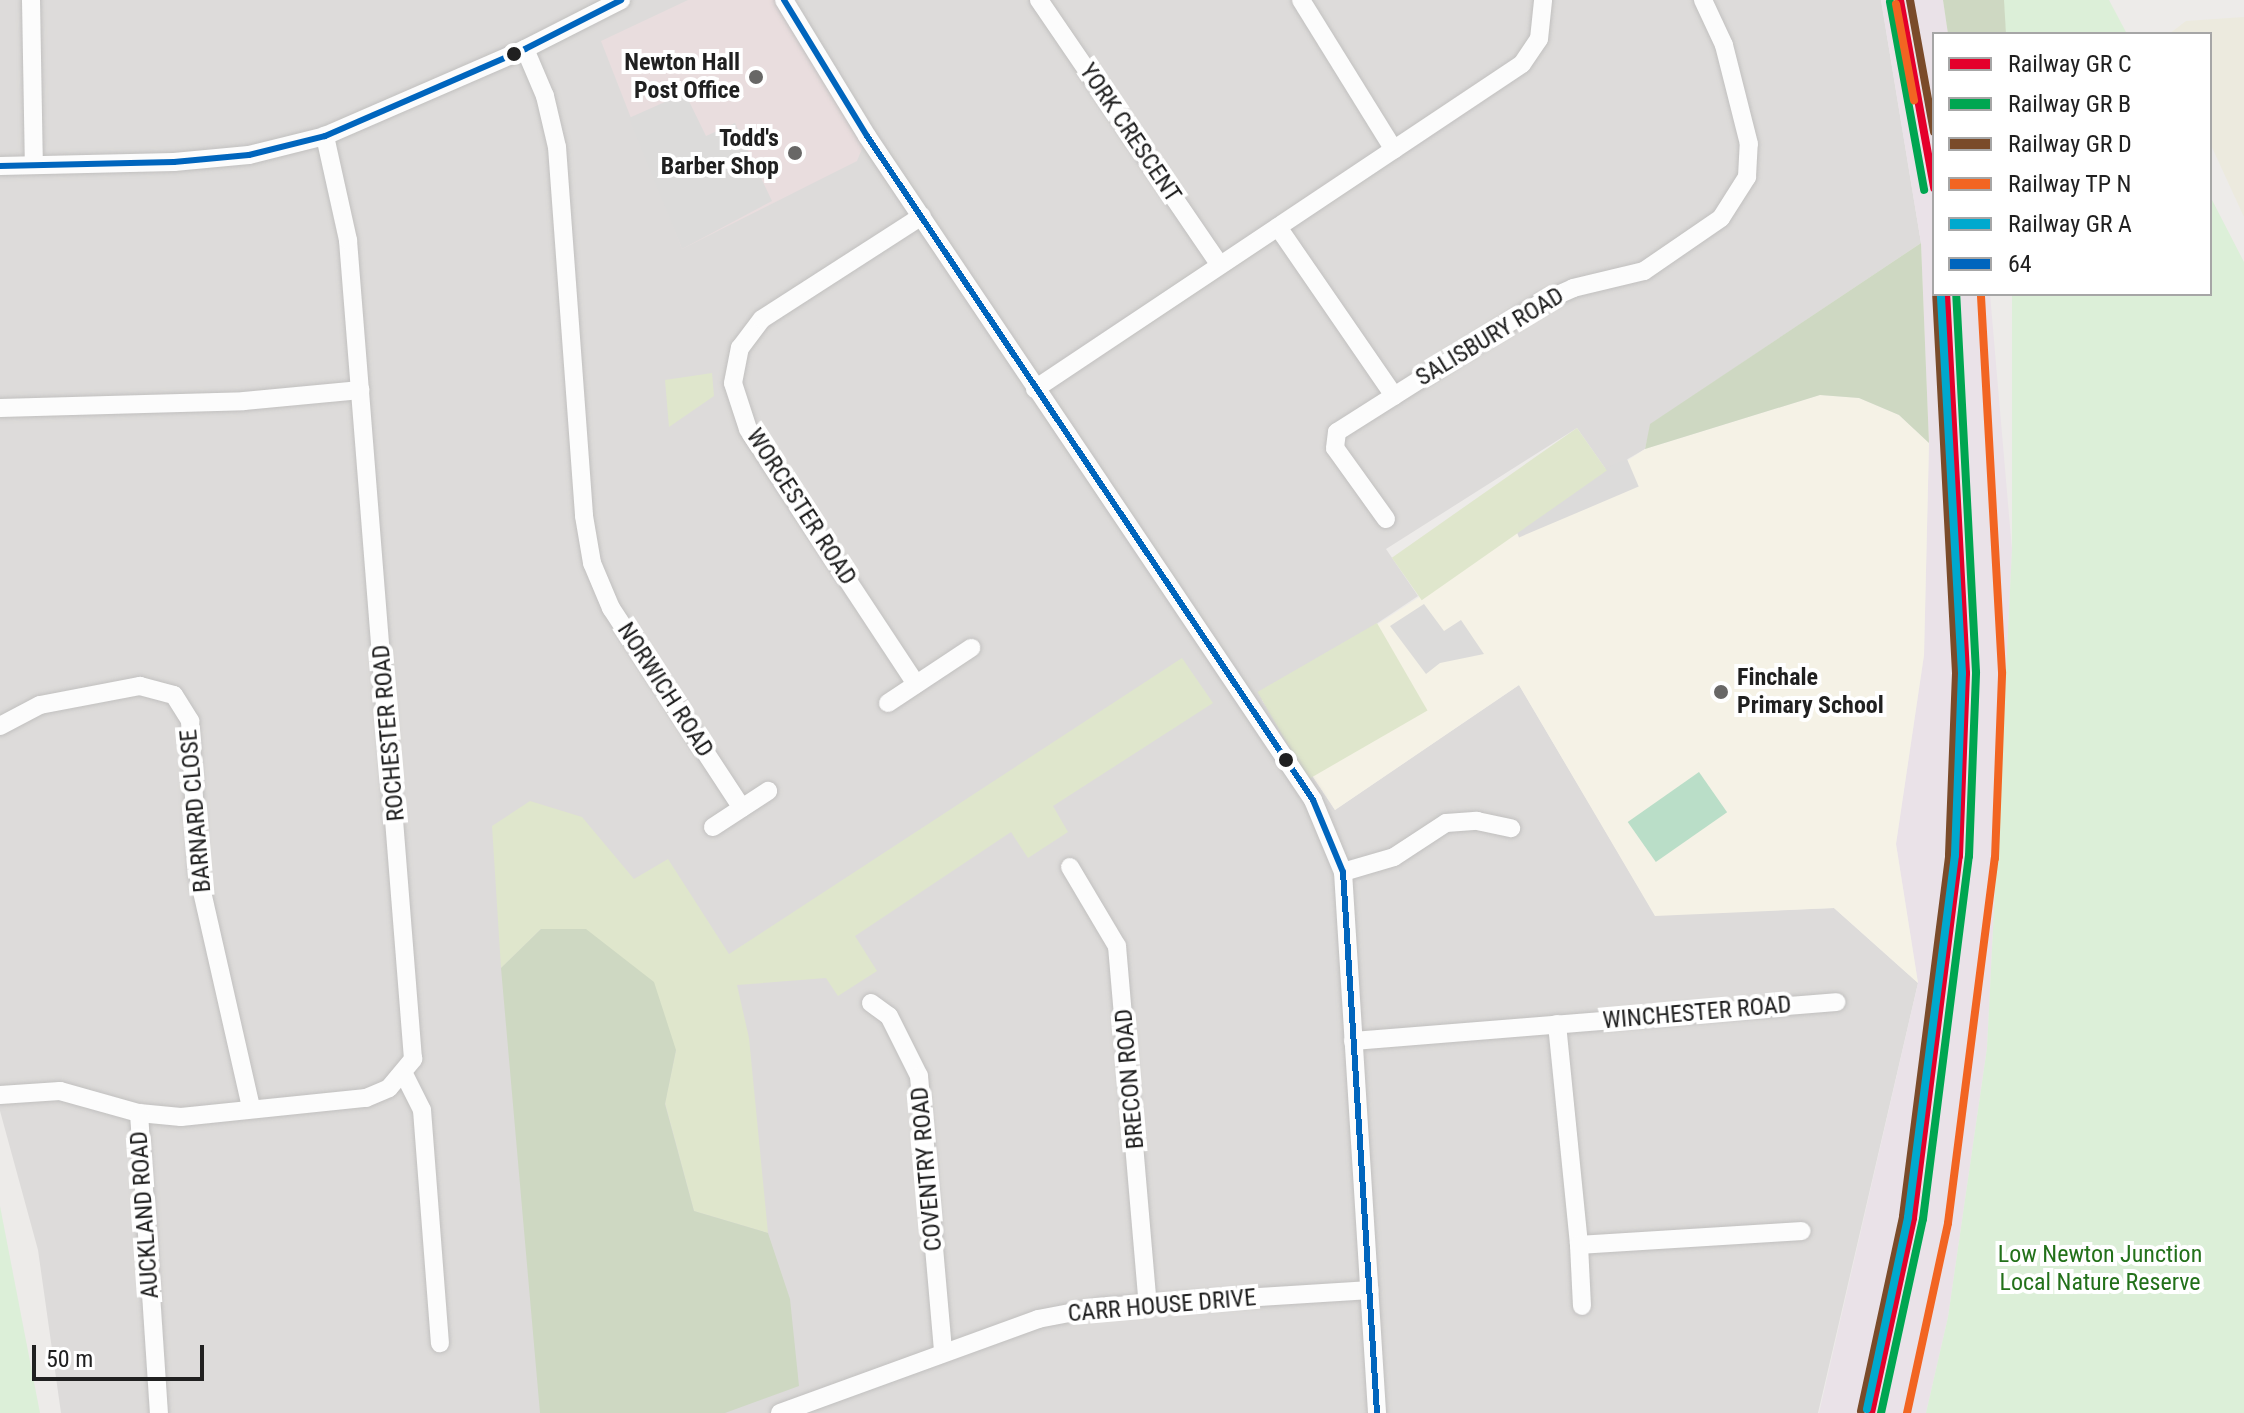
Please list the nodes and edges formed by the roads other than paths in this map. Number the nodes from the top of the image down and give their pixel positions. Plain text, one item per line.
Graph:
1 (31, 0) edge
2 (621, 0) edge
3 (784, 0) edge
4 (1039, 0) edge
5 (1301, 0) edge
6 (1543, 0) edge
7 (1703, 0) edge
8 (525, 49) junction
9 (325, 136) junction
10 (1394, 150) junction
11 (34, 165) junction
12 (0, 166) edge
13 (922, 216) junction
14 (1278, 227) junction
15 (1220, 265) junction
16 (1035, 389) junction
17 (360, 390) junction
18 (1394, 396) junction
19 (0, 408) edge
20 (1386, 519) dead end
21 (971, 648) dead end
22 (916, 684) junction
23 (888, 703) dead end
24 (0, 726) edge
25 (768, 791) dead end
26 (742, 808) junction
27 (713, 827) dead end
28 (1511, 828) dead end
29 (1070, 867) dead end
30 (1343, 872) junction
31 (1836, 1002) dead end
32 (871, 1003) dead end
33 (1557, 1024) junction
34 (1353, 1041) junction
35 (404, 1074) junction
36 (0, 1095) edge
37 (251, 1108) junction
38 (139, 1113) junction
39 (1802, 1231) dead end
40 (1579, 1245) junction
41 (1369, 1290) junction
42 (1148, 1304) junction
43 (1582, 1306) dead end
44 (440, 1343) dead end
45 (943, 1351) junction
46 (159, 1413) edge
47 (780, 1413) edge
48 (1377, 1413) edge

1 - 11 street
2 - 8 street
3 - 13 street
4 - 15 street, YORK CRESCENT
5 - 10 street
6 - 10 street
7 - 18 street, SALISBURY ROAD
8 - 9 street
8 - 26 street, NORWICH ROAD
9 - 11 street
9 - 17 street, ROCHESTER ROAD
10 - 14 street
11 - 12 street
13 - 16 street
13 - 22 street, WORCESTER ROAD
14 - 15 street
14 - 18 street, SALISBURY ROAD
15 - 16 street
16 - 30 street
17 - 19 street
17 - 35 street, ROCHESTER ROAD
18 - 20 street, SALISBURY ROAD
21 - 22 street
22 - 23 street
24 - 37 street, BARNARD CLOSE
25 - 26 street
26 - 27 street
28 - 30 street
29 - 42 street, BRECON ROAD
30 - 34 street
31 - 33 street, WINCHESTER ROAD
32 - 45 street, COVENTRY ROAD
33 - 34 street, WINCHESTER ROAD
33 - 40 street
34 - 41 street
35 - 37 street
35 - 44 street
36 - 38 street
37 - 38 street
38 - 46 street, AUCKLAND ROAD
39 - 40 street
40 - 43 street
41 - 42 street, CARR HOUSE DRIVE
41 - 48 street
42 - 45 street, CARR HOUSE DRIVE
45 - 47 street, CARR HOUSE DRIVE

